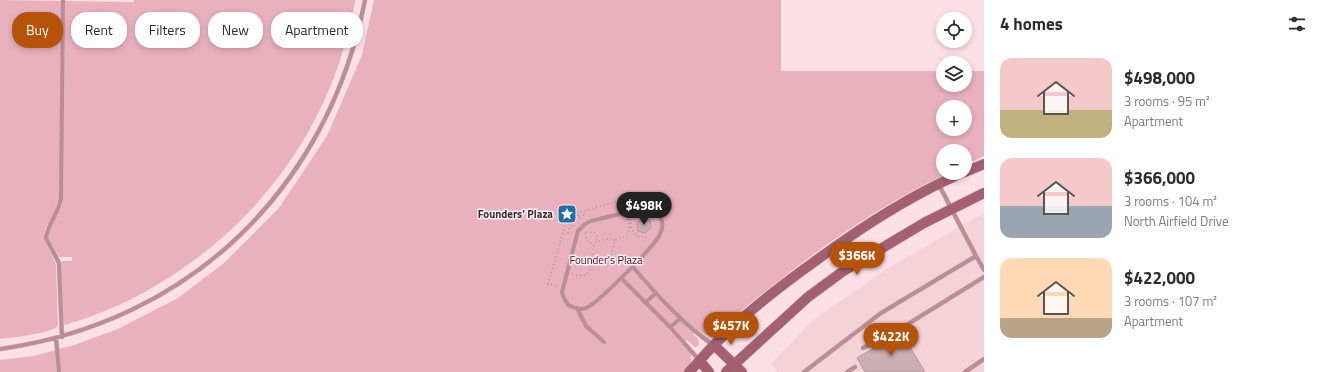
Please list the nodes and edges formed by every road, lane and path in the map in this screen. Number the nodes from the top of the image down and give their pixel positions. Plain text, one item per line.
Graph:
1 (63, 0) edge
2 (365, 0) edge
3 (984, 164) edge
4 (972, 169) edge
5 (947, 180) edge
6 (938, 184) junction
7 (984, 194) edge
8 (640, 203) dead end
9 (951, 209) junction
10 (586, 212) junction
11 (624, 212) junction
12 (579, 217) junction
13 (630, 219) dead end
14 (570, 225) junction
15 (568, 233) dead end
16 (653, 236) dead end
17 (615, 240) junction
18 (597, 241) junction
19 (594, 244) junction
20 (976, 256) junction
21 (594, 262) junction
22 (632, 266) junction
23 (984, 270) edge
24 (567, 272) junction
25 (984, 277) edge
26 (621, 278) junction
27 (556, 286) dead end
28 (656, 293) junction
29 (645, 303) junction
30 (577, 308) junction
31 (681, 318) junction
32 (670, 327) junction
33 (62, 337) junction
34 (56, 338) junction
35 (604, 342) dead end
36 (714, 346) junction
37 (863, 348) dead end
38 (0, 349) edge
39 (984, 360) edge
40 (700, 361) junction
41 (734, 364) junction
42 (855, 367) dead end
43 (59, 372) edge
44 (689, 372) edge
45 (709, 372) edge
46 (726, 372) edge
47 (742, 372) edge
48 (804, 372) edge
49 (847, 372) edge
50 (965, 372) edge

1 - 33 lane
2 - 33 lane
3 - 4 main road
5 - 6 main road
6 - 9 lane
6 - 36 main road
7 - 9 main road
8 - 10 path
9 - 20 lane
9 - 41 main road
10 - 12 path
10 - 12 path
11 - 17 path
11 - 22 lane
11 - 24 lane
12 - 14 path
13 - 16 path
14 - 15 path
14 - 27 path
17 - 18 path
17 - 21 path
18 - 19 path
18 - 19 path
19 - 21 path
20 - 23 lane
20 - 48 lane
21 - 24 path
22 - 26 lane
22 - 28 lane
24 - 30 lane
25 - 37 lane
26 - 29 lane
26 - 30 lane
28 - 29 lane
28 - 31 lane
29 - 32 lane
30 - 35 lane
31 - 32 lane
31 - 36 lane
32 - 40 lane
33 - 34 lane
34 - 38 lane
34 - 43 lane
36 - 40 main road
36 - 41 main road
39 - 50 lane
40 - 44 main road
40 - 45 main road
41 - 46 main road
41 - 47 main road
42 - 49 lane

